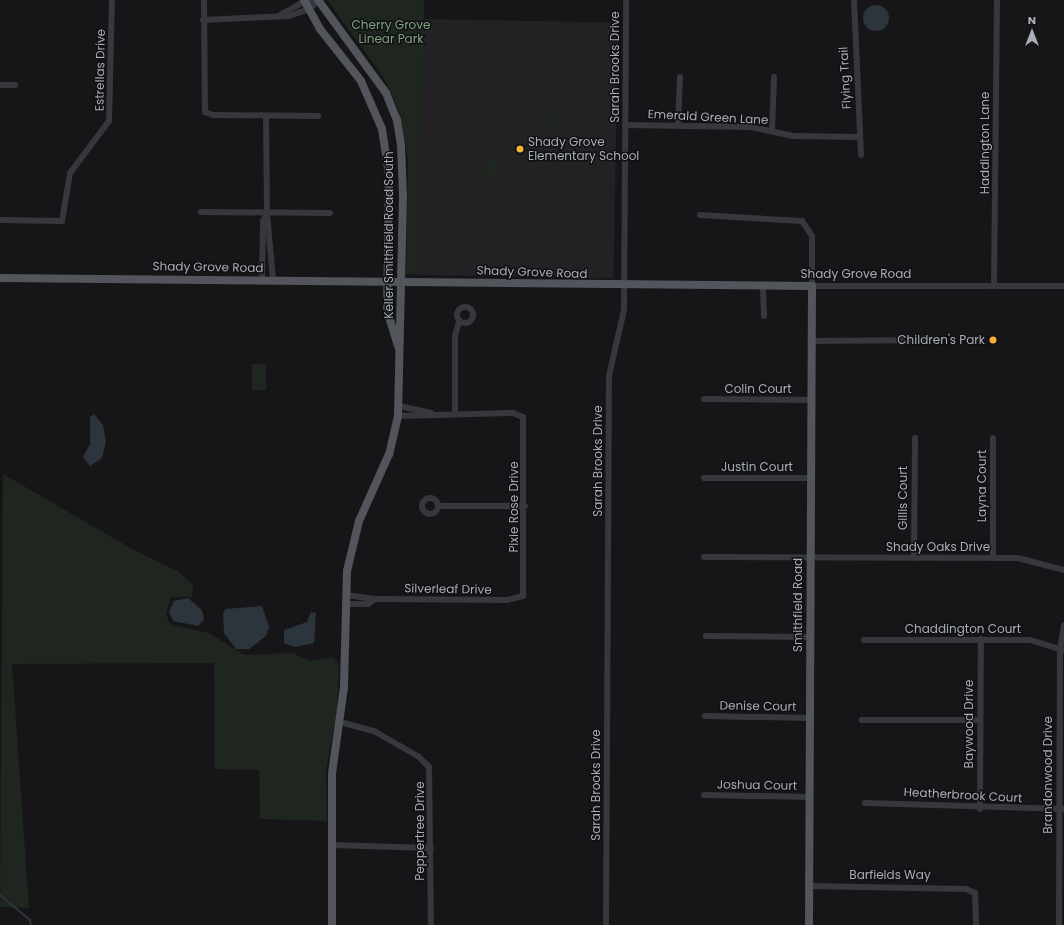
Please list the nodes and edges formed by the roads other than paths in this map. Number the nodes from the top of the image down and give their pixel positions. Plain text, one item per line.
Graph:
1 (112, 0) edge
2 (204, 0) edge
3 (305, 0) edge
4 (318, 0) edge
5 (626, 0) edge
6 (854, 0) edge
7 (997, 0) edge
8 (309, 9) junction
9 (280, 15) junction
10 (203, 20) junction
11 (680, 77) dead end
12 (774, 77) dead end
13 (0, 85) edge
14 (14, 85) dead end
15 (266, 116) junction
16 (318, 116) dead end
17 (626, 125) junction
18 (678, 125) junction
19 (772, 130) junction
20 (860, 137) junction
21 (861, 155) dead end
22 (201, 212) dead end
23 (267, 213) junction
24 (330, 213) dead end
25 (700, 216) dead end
26 (0, 220) edge
27 (0, 278) edge
28 (262, 280) junction
29 (273, 280) junction
30 (388, 281) junction
31 (400, 282) junction
32 (625, 286) junction
33 (812, 286) junction
34 (994, 286) junction
35 (1064, 286) edge
36 (763, 287) junction
37 (764, 316) dead end
38 (459, 322) dead end
39 (924, 340) dead end
40 (811, 341) junction
41 (400, 352) junction
42 (704, 399) dead end
43 (811, 400) junction
44 (399, 406) junction
45 (431, 413) junction
46 (455, 413) junction
47 (398, 416) junction
48 (915, 438) dead end
49 (994, 438) dead end
50 (704, 478) dead end
51 (810, 478) junction
52 (438, 506) dead end
53 (525, 506) junction
54 (704, 557) dead end
55 (810, 558) junction
56 (914, 558) junction
57 (993, 558) junction
58 (1064, 570) edge
59 (346, 595) junction
60 (375, 599) junction
61 (520, 599) joint
62 (347, 604) junction
63 (1064, 625) edge
64 (706, 636) dead end
65 (810, 637) junction
66 (981, 639) junction
67 (864, 640) dead end
68 (1062, 650) edge
69 (704, 716) dead end
70 (810, 718) junction
71 (862, 720) dead end
72 (980, 720) junction
73 (340, 722) junction
74 (1062, 730) edge
75 (704, 795) dead end
76 (810, 797) junction
77 (864, 803) dead end
78 (980, 809) junction
79 (1062, 809) edge
80 (332, 845) junction
81 (431, 848) junction
82 (809, 886) junction
83 (1061, 889) edge
84 (332, 925) edge
85 (431, 925) edge
86 (606, 925) edge
87 (809, 925) edge
88 (976, 925) edge
89 (1058, 925) edge

1 - 26 street, Estrellas Drive
2 - 10 street
3 - 4 street
3 - 8 main road, Keller Smithfield Road South
3 - 9 street
4 - 8 street
4 - 31 main road, Keller Smithfield Road South
5 - 17 street, Sarah Brooks Drive
6 - 20 street, Flying Trail
7 - 34 street, Haddington Lane
8 - 9 street
8 - 30 main road, Keller Smithfield Road South
9 - 10 street
10 - 15 street
11 - 18 street
12 - 19 street
13 - 14 street
15 - 16 street
15 - 23 street
17 - 18 street, Emerald Green Lane
17 - 32 street, Sarah Brooks Drive
18 - 19 street, Emerald Green Lane
19 - 20 street, Emerald Green Lane
20 - 21 street, Flying Trail
22 - 23 street
23 - 24 street
23 - 28 street
23 - 29 street
25 - 33 street
27 - 28 main road, Shady Grove Road
28 - 29 main road, Shady Grove Road
29 - 30 main road, Shady Grove Road
30 - 31 main road, Shady Grove Road
30 - 41 main road, Keller Smithfield Road South
31 - 32 main road, Shady Grove Road
31 - 41 main road, Keller Smithfield Road South
32 - 36 main road, Shady Grove Road
32 - 86 street, Sarah Brooks Drive
33 - 34 street, Shady Grove Road
33 - 36 main road, Shady Grove Road
33 - 40 main road, Smithfield Road
34 - 35 street, Shady Grove Road
36 - 37 street
38 - 46 street
39 - 40 street
40 - 43 main road, Smithfield Road
41 - 44 main road, Keller Smithfield Road South
42 - 43 street, Colin Court
43 - 51 main road, Smithfield Road
44 - 45 street
44 - 47 main road, Keller Smithfield Road South
45 - 46 street
45 - 47 street
46 - 53 street, Pixie Rose Drive
47 - 59 main road, Keller Smithfield Road South
48 - 56 street, Gillis Court
49 - 57 street, Layna Court
50 - 51 street, Justin Court
51 - 55 main road, Smithfield Road
52 - 53 street
53 - 61 street, Pixie Rose Drive
54 - 55 street, Shady Oaks Drive
55 - 56 street, Shady Oaks Drive
55 - 65 main road, Smithfield Road
56 - 57 street, Shady Oaks Drive
57 - 58 street, Shady Oaks Drive
59 - 60 street, Silverleaf Drive
59 - 62 main road, Keller Smithfield Road South
60 - 61 street, Silverleaf Drive
60 - 62 street, Silverleaf Drive
62 - 73 main road, Keller Smithfield Road South
63 - 68 street, Brandonwood Drive
64 - 65 street
65 - 70 main road, Smithfield Road
66 - 67 street, Chaddington Court
66 - 68 street, Chaddington Court
66 - 72 street, Baywood Drive
68 - 74 street, Brandonwood Drive
69 - 70 street, Denise Court
70 - 76 main road, Smithfield Road
71 - 72 street
72 - 78 street, Baywood Drive
73 - 80 main road, Keller Smithfield Road South
73 - 81 street, Peppertree Drive
74 - 79 street, Brandonwood Drive
75 - 76 street, Joshua Court
76 - 82 main road, Smithfield Road
77 - 78 street, Heatherbrook Court
78 - 79 street, Heatherbrook Court
79 - 83 street, Brandonwood Drive
80 - 81 street
80 - 84 main road, Keller Smithfield Road South
81 - 85 street, Peppertree Drive
82 - 87 main road, Smithfield Road
82 - 88 street, Barfields Way
83 - 89 street, Brandonwood Drive

